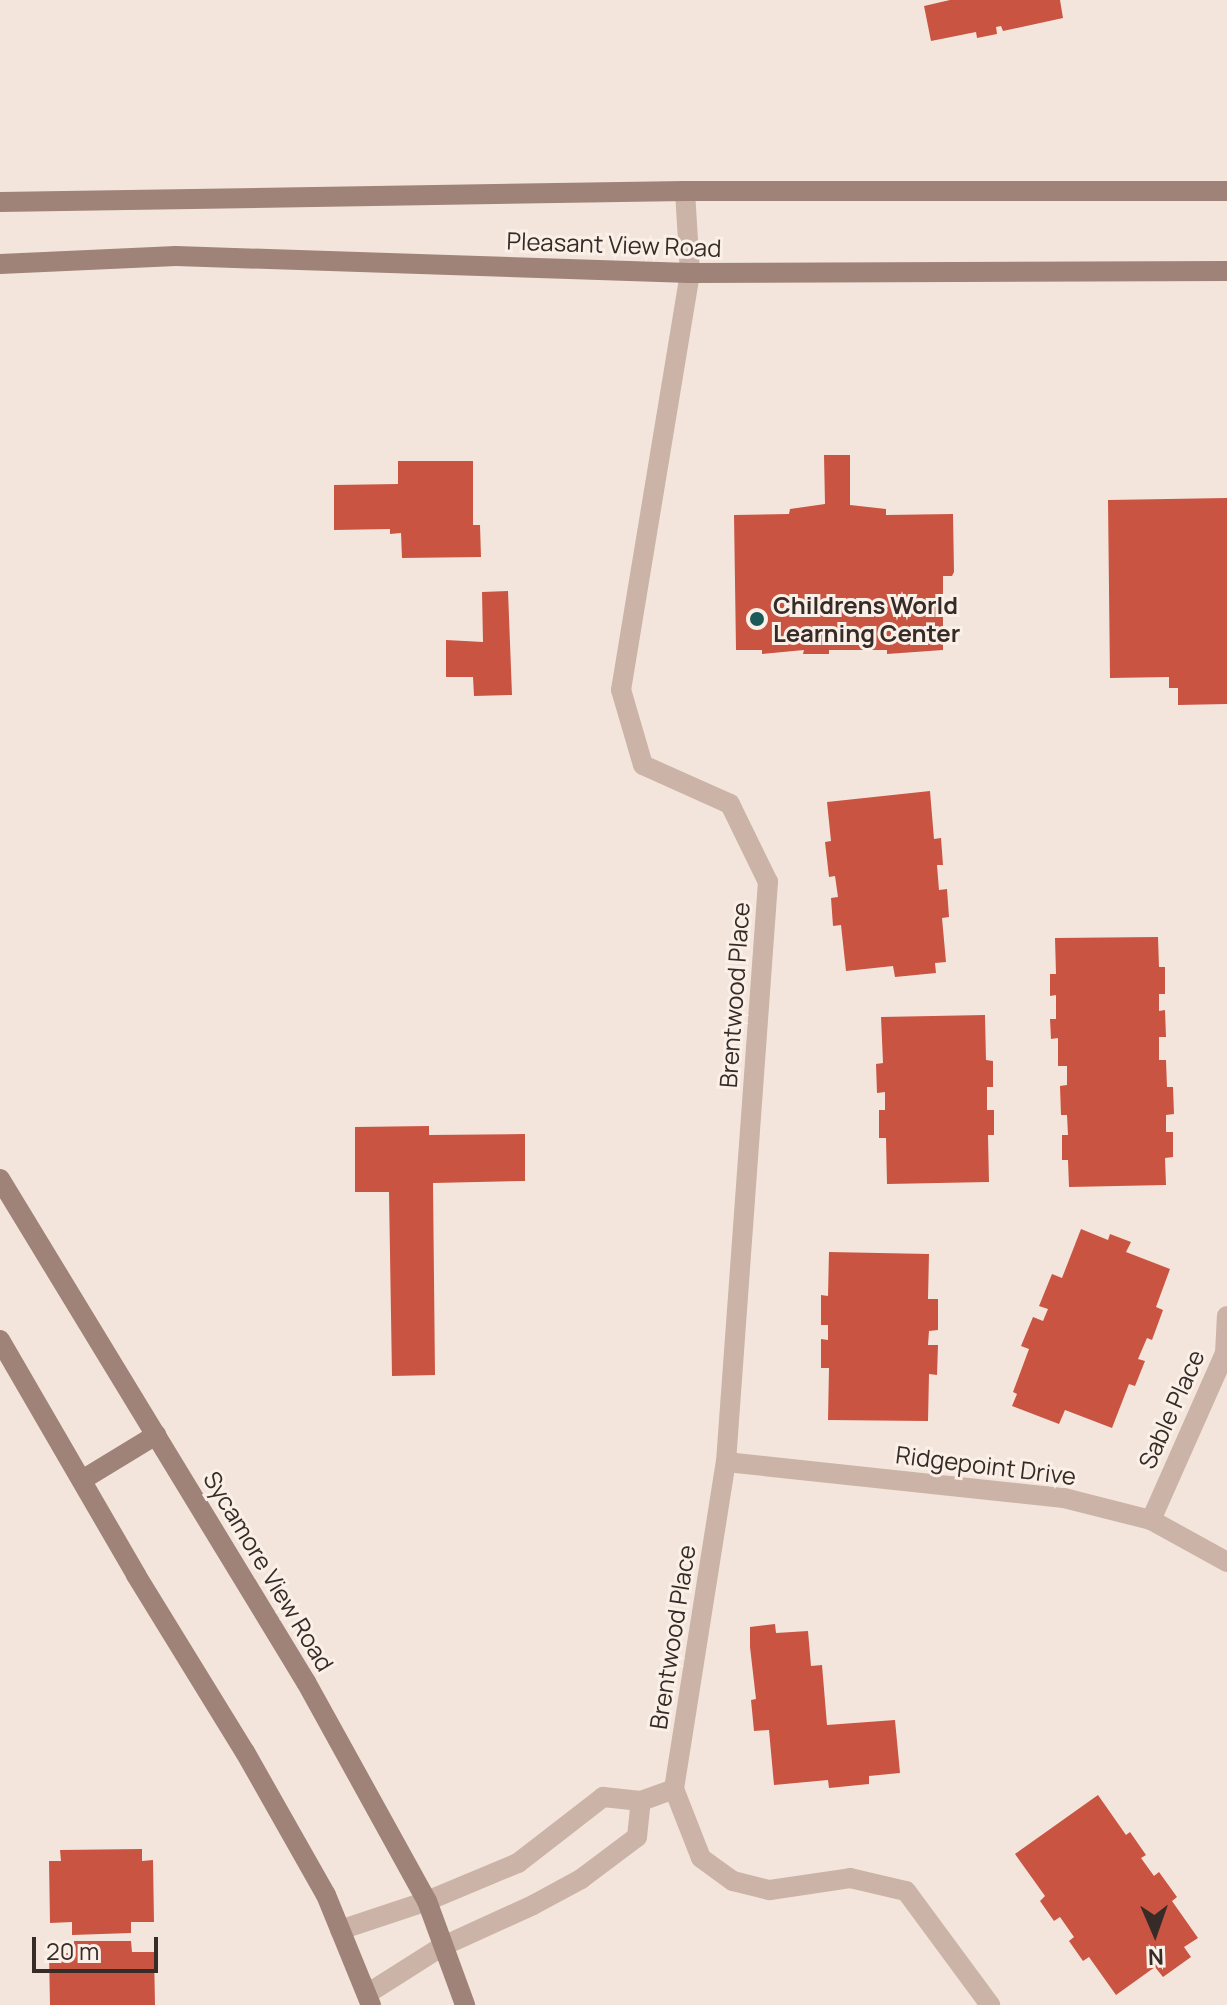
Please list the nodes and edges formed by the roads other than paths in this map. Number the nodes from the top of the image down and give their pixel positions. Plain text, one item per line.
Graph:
1 (685, 191) junction
2 (1227, 191) edge
3 (0, 202) edge
4 (0, 264) edge
5 (1227, 271) edge
6 (690, 273) junction
7 (0, 1179) edge
8 (1227, 1316) edge
9 (0, 1340) edge
10 (156, 1435) junction
11 (726, 1462) junction
12 (82, 1480) junction
13 (1151, 1520) junction
14 (1227, 1562) edge
15 (674, 1789) junction
16 (641, 1801) junction
17 (427, 1901) junction
18 (340, 1930) junction
19 (441, 1947) junction
20 (369, 2000) edge
21 (465, 2005) edge
22 (990, 2005) edge

1 - 2 main road, Pleasant View Road
1 - 3 main road, Pleasant View Road
1 - 6 street, Brentwood Place
4 - 6 main road, Pleasant View Road
5 - 6 main road, Pleasant View Road
6 - 11 street, Brentwood Place
7 - 10 main road, Sycamore View Road
8 - 13 street, Sable Place
9 - 12 main road
10 - 12 main road
10 - 17 main road, Sycamore View Road
11 - 13 street, Ridgepoint Drive
11 - 15 street, Brentwood Place
12 - 18 main road
13 - 14 street, Ridgepoint Drive
15 - 16 street
15 - 22 street
16 - 17 street
16 - 19 street
17 - 18 street
17 - 19 main road, Sycamore View Road
18 - 20 main road
19 - 20 street
19 - 21 main road, Sycamore View Road

